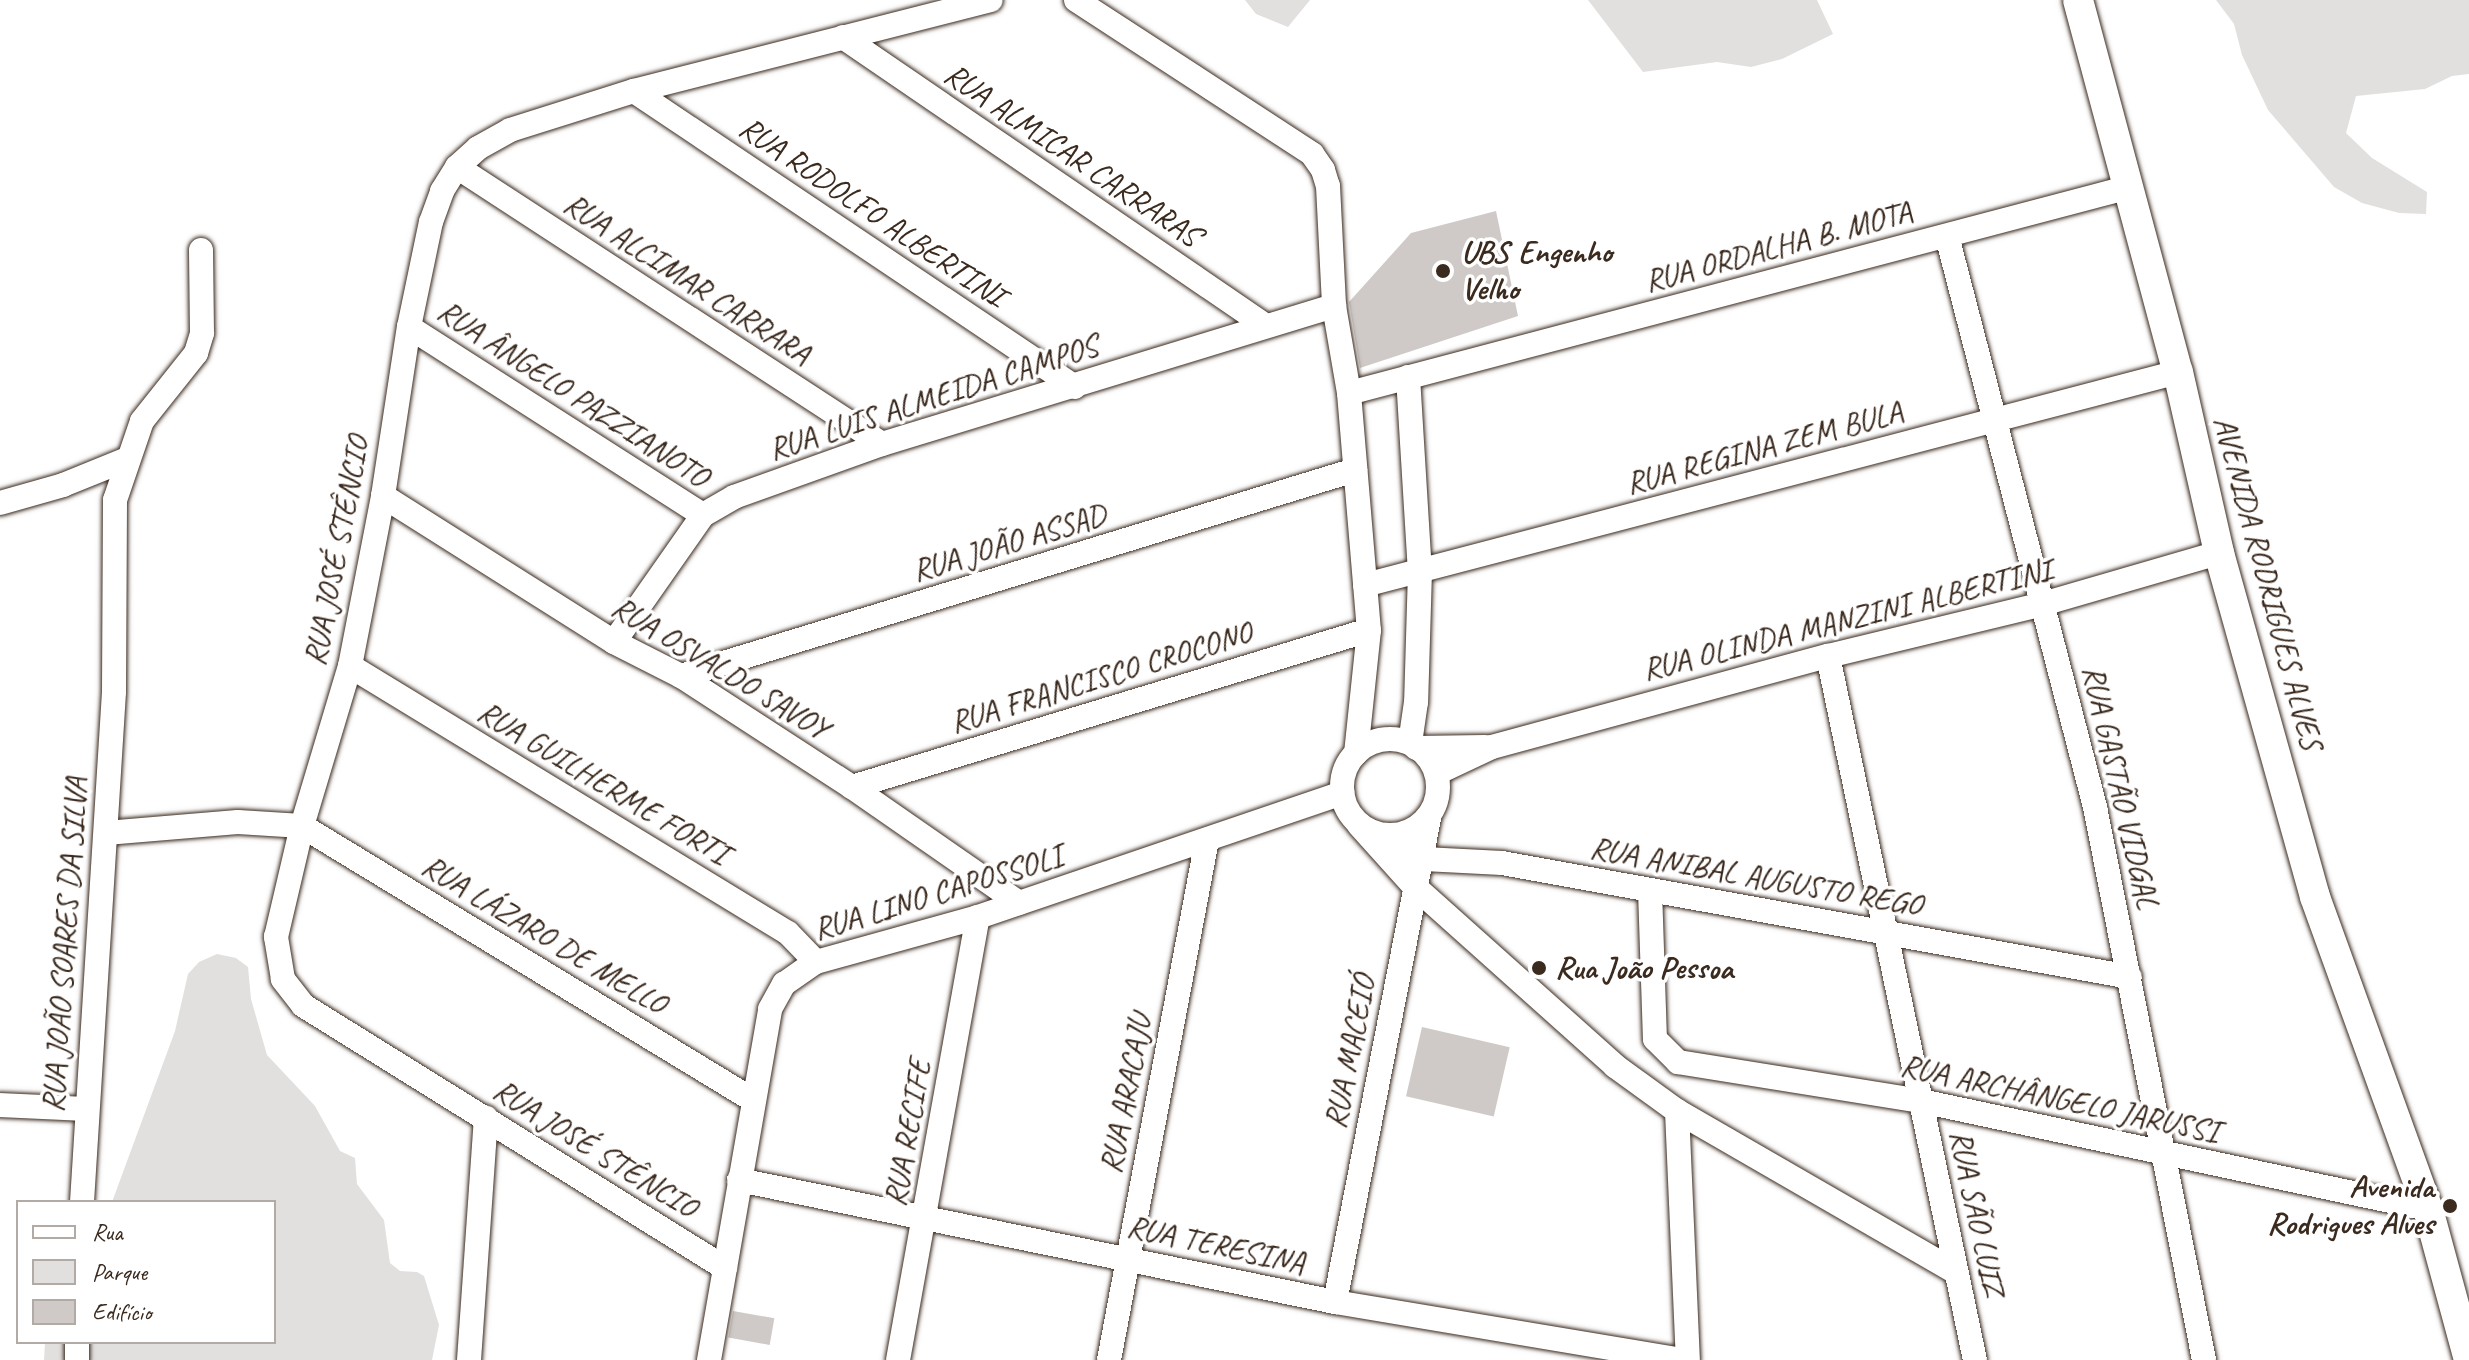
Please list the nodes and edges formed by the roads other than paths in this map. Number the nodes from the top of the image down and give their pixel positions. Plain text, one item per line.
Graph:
1 (991, 0) edge
2 (1076, 0) edge
3 (2078, 0) edge
4 (843, 37) junction
5 (634, 91) junction
6 (457, 167) junction
7 (2130, 187) junction
8 (1947, 236) junction
9 (201, 250) dead end
10 (1334, 306) junction
11 (1266, 326) junction
12 (409, 327) junction
13 (2178, 372) junction
14 (1408, 377) junction
15 (1075, 387) junction
16 (1349, 393) junction
17 (1995, 420) junction
18 (882, 444) junction
19 (127, 459) junction
20 (1355, 470) junction
21 (383, 496) junction
22 (0, 503) edge
23 (703, 515) junction
24 (2219, 553) junction
25 (1420, 571) junction
26 (1365, 585) junction
27 (2043, 604) junction
28 (1369, 630) junction
29 (614, 642) junction
30 (1828, 656) junction
31 (350, 666) junction
32 (681, 676) junction
33 (1413, 746) junction
34 (1492, 747) junction
35 (1356, 753) junction
36 (1437, 773) junction
37 (852, 787) junction
38 (1342, 793) junction
39 (1430, 815) junction
40 (302, 826) junction
41 (1368, 829) junction
42 (106, 833) junction
43 (1207, 840) junction
44 (1424, 859) junction
45 (1414, 886) junction
46 (1650, 890) junction
47 (1019, 903) junction
48 (978, 917) junction
49 (1886, 933) junction
50 (816, 962) junction
51 (2130, 977) junction
52 (753, 1100) junction
53 (1921, 1101) junction
54 (0, 1105) edge
55 (85, 1109) junction
56 (1677, 1111) junction
57 (486, 1118) junction
58 (2164, 1153) junction
59 (739, 1180) junction
60 (82, 1200) edge
61 (2428, 1209) junction
62 (926, 1218) junction
63 (1127, 1260) junction
64 (725, 1268) junction
65 (1956, 1272) junction
66 (1335, 1302) junction
67 (469, 1360) edge
68 (709, 1360) edge
69 (898, 1360) edge
70 (1109, 1360) edge
71 (1681, 1360) edge
72 (1688, 1360) edge
73 (1975, 1360) edge
74 (2204, 1360) edge
75 (2469, 1360) edge

1 - 4 street, RUA JOSÉ STÊNCIO
2 - 10 street
3 - 7 main road, AVENIDA RODRIGUES ALVES
4 - 5 street, RUA JOSÉ STÊNCIO
4 - 11 street, RUA ALMICAR CARRARAS
5 - 6 street, RUA JOSÉ STÊNCIO
5 - 15 street, RUA RODOLFO ALBERTINI
6 - 12 street, RUA JOSÉ STÊNCIO
6 - 18 street, RUA ALCIMAR CARRARA
7 - 8 street, RUA ORDALHA B. MOTA
7 - 13 main road, AVENIDA RODRIGUES ALVES
8 - 14 street, RUA ORDALHA B. MOTA
8 - 17 street, RUA GASTÃO VIDGAL
9 - 19 street, RUA JOÃO SOARES DA SILVA
10 - 11 street, RUA LUIS ALMEIDA CAMPOS
10 - 16 street
11 - 15 street, RUA LUIS ALMEIDA CAMPOS
12 - 21 street, RUA JOSÉ STÊNCIO
12 - 23 street, RUA ÂNGELO PAZZIANOTO
13 - 17 street, RUA REGINA ZEM BULA
13 - 24 main road, AVENIDA RODRIGUES ALVES
14 - 16 street, RUA ORDALHA B. MOTA
14 - 25 street
15 - 18 street, RUA LUIS ALMEIDA CAMPOS
16 - 20 street
17 - 25 street, RUA REGINA ZEM BULA
17 - 27 street, RUA GASTÃO VIDGAL
18 - 23 street, RUA LUIS ALMEIDA CAMPOS
19 - 22 street
19 - 42 street, RUA JOÃO SOARES DA SILVA
20 - 26 street
20 - 32 street, RUA JOÃO ASSAD
21 - 29 street, RUA OSVALDO SAVOY
21 - 31 street, RUA JOSÉ STÊNCIO
23 - 29 street, RUA LUIS ALMEIDA CAMPOS
24 - 27 street, RUA OLINDA MANZINI ALBERTINI
24 - 61 main road, AVENIDA RODRIGUES ALVES
25 - 26 street, RUA REGINA ZEM BULA
25 - 33 street
26 - 28 street
27 - 30 street, RUA OLINDA MANZINI ALBERTINI
27 - 51 street, RUA GASTÃO VIDGAL
28 - 35 street
28 - 37 street, RUA FRANCISCO CROCONO
29 - 32 street, RUA OSVALDO SAVOY
30 - 34 street, RUA OLINDA MANZINI ALBERTINI
30 - 49 street, RUA SÃO LUIZ
31 - 40 street, RUA JOSÉ STÊNCIO
31 - 50 street, RUA GUILHERME FORTI
32 - 37 street, RUA OSVALDO SAVOY
33 - 34 street, RUA OLINDA MANZINI ALBERTINI
33 - 35 street
33 - 36 street
34 - 36 street, RUA OLINDA MANZINI ALBERTINI
35 - 38 street
36 - 39 street
37 - 47 street, RUA OSVALDO SAVOY
38 - 41 street
38 - 43 street, RUA LINO CAPOSSOLI
39 - 41 street
39 - 44 street, RUA MACEIÓ
40 - 42 street
40 - 52 street, RUA LÁZARO DE MELLO
40 - 57 street, RUA JOSÉ STÊNCIO
41 - 44 street, RUA ANIBAL AUGUSTO REGO
41 - 45 street
42 - 55 street, RUA JOÃO SOARES DA SILVA
43 - 47 street, RUA LINO CAPOSSOLI
43 - 63 street, RUA ARACAJU
44 - 45 street, RUA MACEIÓ
44 - 46 street, RUA ANIBAL AUGUSTO REGO
45 - 56 street
45 - 66 street, RUA MACEIÓ
46 - 49 street, RUA ANIBAL AUGUSTO REGO
46 - 53 street, RUA ARCHÂNGELO JARUSSI
47 - 48 street, RUA LINO CAPOSSOLI
48 - 50 street, RUA LINO CAPOSSOLI
48 - 62 street, RUA RECIFE
49 - 51 street, RUA ANIBAL AUGUSTO REGO
49 - 53 street, RUA SÃO LUIZ
50 - 52 street, RUA LINO CAPOSSOLI
51 - 58 street, RUA GASTÃO VIDGAL
52 - 59 street, RUA LINO CAPOSSOLI
53 - 58 street, RUA ARCHÂNGELO JARUSSI
53 - 65 street, RUA SÃO LUIZ
54 - 55 street
55 - 60 street, RUA JOÃO SOARES DA SILVA
56 - 65 street
56 - 72 street
57 - 64 street, RUA JOSÉ STÊNCIO
57 - 67 street
58 - 61 street, RUA ARCHÂNGELO JARUSSI
58 - 74 street, RUA GASTÃO VIDGAL
59 - 62 street, RUA TERESINA
59 - 64 street, RUA LINO CAPOSSOLI
61 - 75 main road, AVENIDA RODRIGUES ALVES
62 - 63 street, RUA TERESINA
62 - 69 street, RUA RECIFE
63 - 66 street, RUA TERESINA
63 - 70 street, RUA ARACAJU
64 - 68 street, RUA LINO CAPOSSOLI
65 - 73 street, RUA SÃO LUIZ
66 - 71 street, RUA TERESINA

